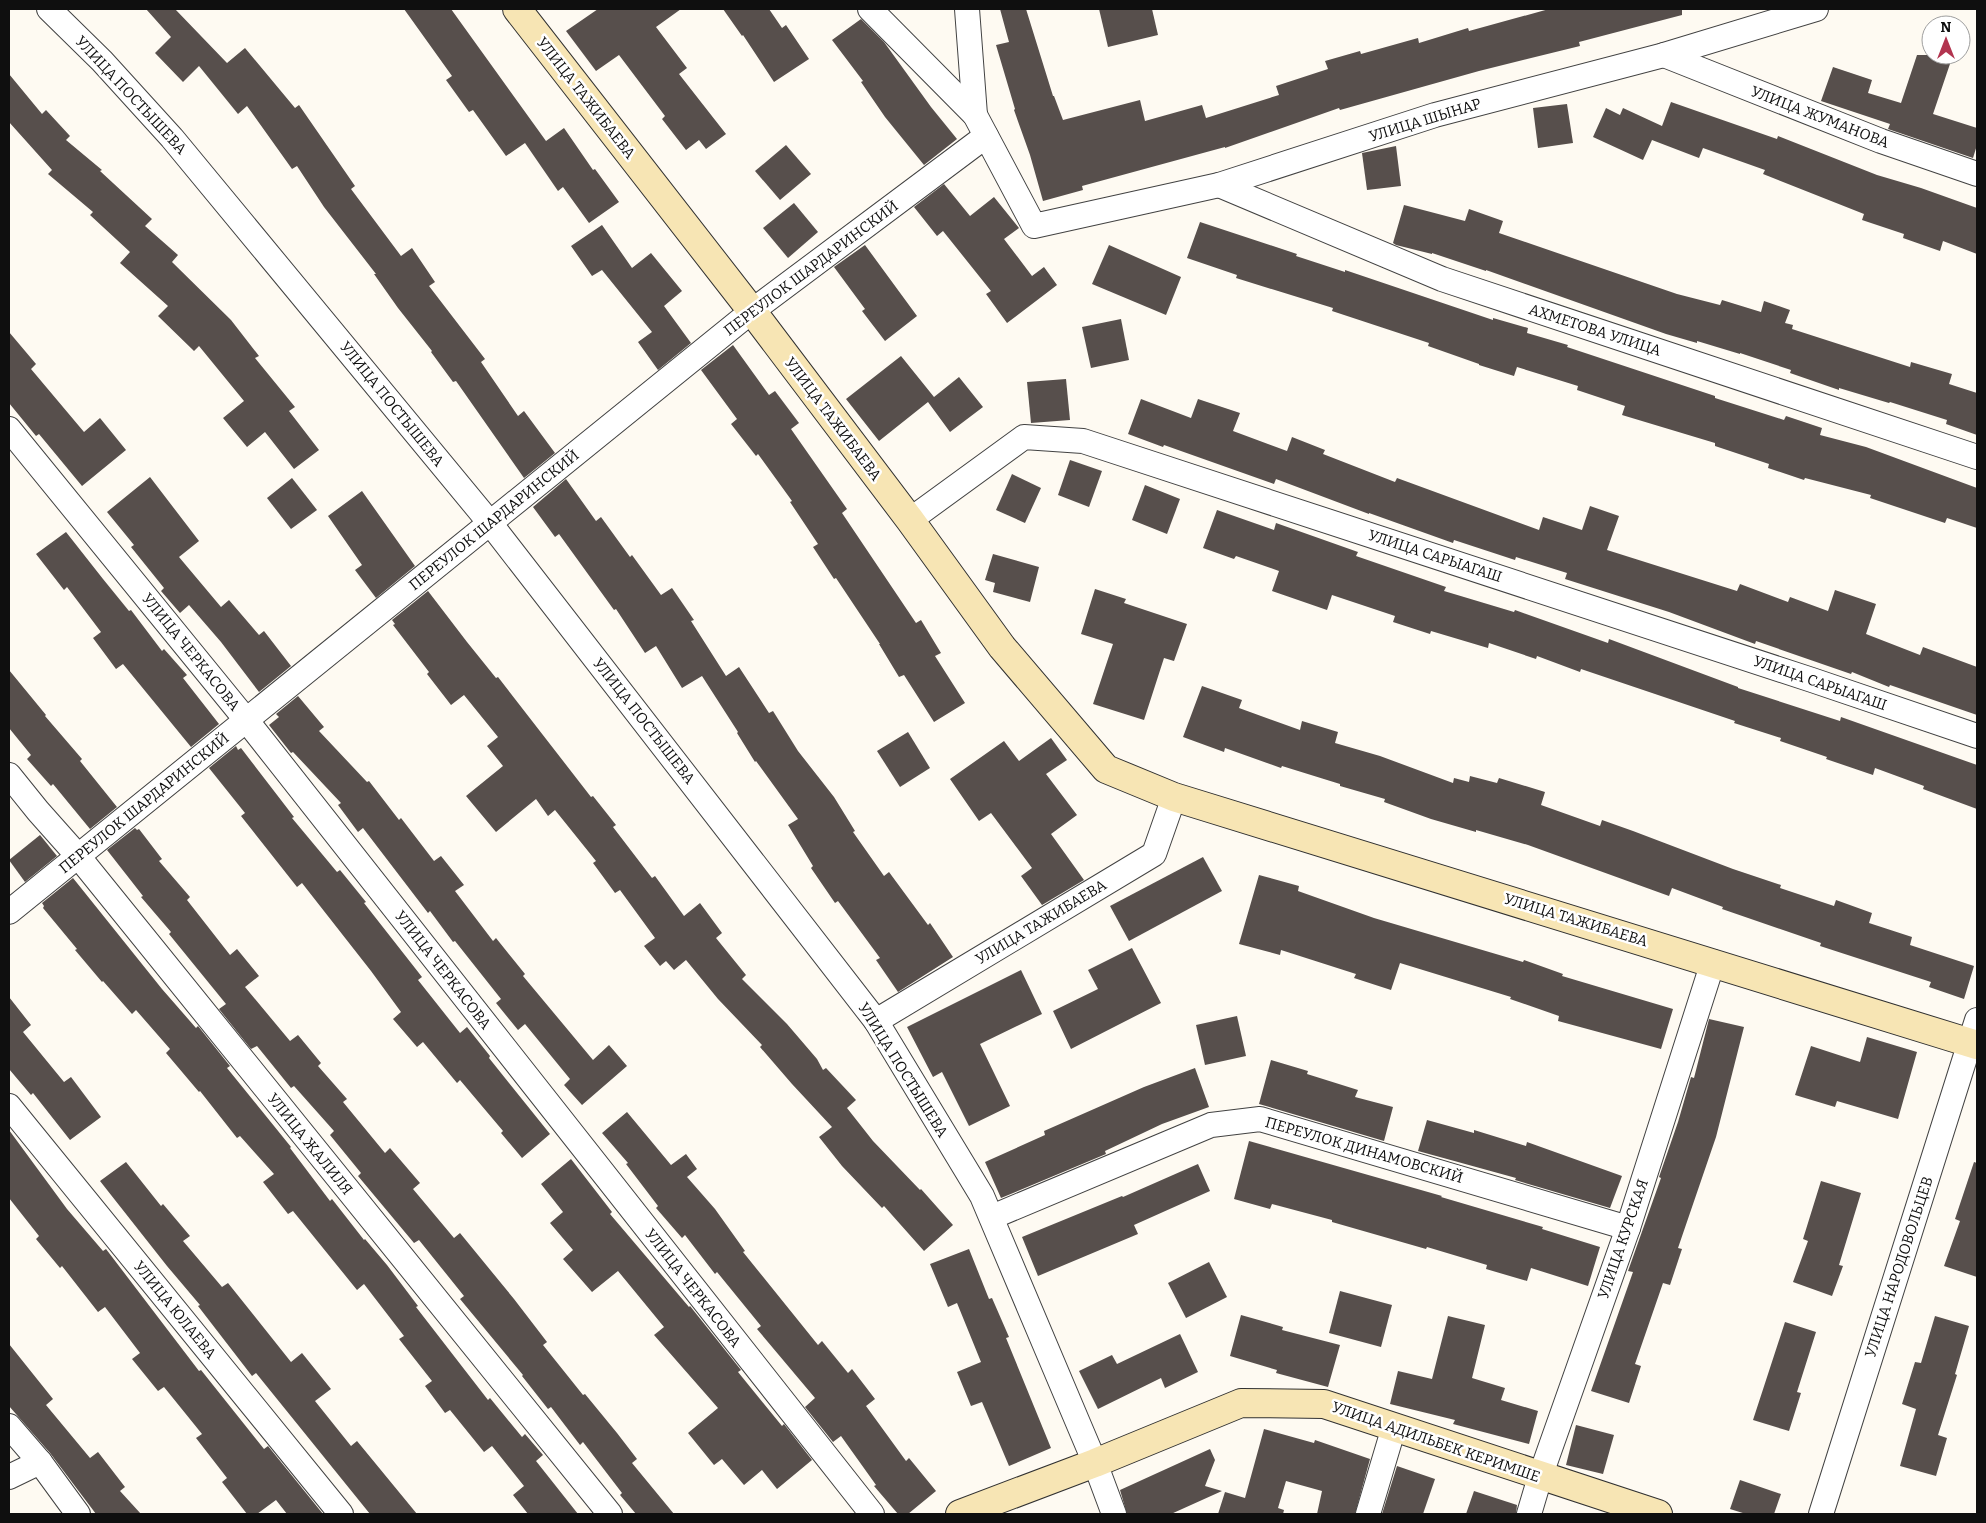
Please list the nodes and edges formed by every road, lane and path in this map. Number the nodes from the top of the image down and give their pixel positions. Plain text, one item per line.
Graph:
1 (50, 9) edge
2 (517, 9) edge
3 (870, 9) edge
4 (966, 9) edge
5 (1816, 9) edge
6 (1664, 55) junction
7 (980, 125) junction
8 (1977, 174) edge
9 (1219, 185) junction
10 (752, 311) junction
11 (9, 429) edge
12 (1977, 457) edge
13 (910, 520) junction
14 (490, 523) junction
15 (247, 721) junction
16 (1977, 736) edge
17 (9, 775) edge
18 (1174, 798) junction
19 (78, 856) junction
20 (9, 912) edge
21 (1713, 962) junction
22 (876, 1021) junction
23 (1975, 1036) edge
24 (9, 1106) edge
25 (992, 1217) junction
26 (1628, 1228) junction
27 (9, 1426) edge
28 (1394, 1427) junction
29 (40, 1462) junction
30 (1095, 1463) junction
31 (9, 1477) edge
32 (1540, 1477) junction
33 (78, 1514) edge
34 (341, 1514) edge
35 (610, 1514) edge
36 (872, 1514) edge
37 (960, 1514) edge
38 (1114, 1514) edge
39 (1368, 1514) edge
40 (1529, 1514) edge
41 (1658, 1514) edge
42 (1821, 1514) edge

1 - 14 street, УЛИЦА ПОСТЫШЕВА
2 - 10 street, УЛИЦА ТАЖИБАЕВА
3 - 7 street
4 - 7 street
5 - 6 street, УЛИЦА ШЫНАР
6 - 8 street, УЛИЦА ЖУМАНОВА
6 - 9 street, УЛИЦА ШЫНАР
7 - 9 street, УЛИЦА ШЫНАР
7 - 10 street, ПЕРЕУЛОК ШАРДАРИНСКИЙ
9 - 12 street, АХМЕТОВА УЛИЦА
10 - 13 street, УЛИЦА ТАЖИБАЕВА
10 - 14 street, ПЕРЕУЛОК ШАРДАРИНСКИЙ
11 - 15 street, УЛИЦА ЧЕРКАСОВА
13 - 16 street, УЛИЦА САРЫАГАШ
13 - 18 street, УЛИЦА ТАЖИБАЕВА
14 - 15 street, ПЕРЕУЛОК ШАРДАРИНСКИЙ
14 - 22 street, УЛИЦА ПОСТЫШЕВА
15 - 19 street, ПЕРЕУЛОК ШАРДАРИНСКИЙ
15 - 36 street, УЛИЦА ЧЕРКАСОВА
17 - 19 street, УЛИЦА ЖАЛИЛЯ
18 - 21 street, УЛИЦА ТАЖИБАЕВА
18 - 22 street, УЛИЦА ТАЖИБАЕВА
19 - 20 street, ПЕРЕУЛОК ШАРДАРИНСКИЙ
19 - 35 street, УЛИЦА ЖАЛИЛЯ
21 - 23 street, УЛИЦА ТАЖИБАЕВА
21 - 26 street, УЛИЦА КУРСКАЯ
22 - 25 street, УЛИЦА ПОСТЫШЕВА
23 - 42 street, УЛИЦА НАРОДОВОЛЬЦЕВ
24 - 34 street, УЛИЦА ЮЛАЕВА
25 - 26 street, ПЕРЕУЛОК ДИНАМОВСКИЙ
25 - 30 street, УЛИЦА ПОСТЫШЕВА
26 - 32 street, УЛИЦА КУРСКАЯ
27 - 29 street
28 - 30 street, УЛИЦА АДИЛЬБЕК КЕРИМШЕ
28 - 32 street, УЛИЦА АДИЛЬБЕК КЕРИМШЕ
28 - 39 street
29 - 31 street
29 - 33 street
30 - 37 street, УЛИЦА АДИЛЬБЕК КЕРИМШЕ
30 - 38 street, УЛИЦА ПОСТЫШЕВА
32 - 40 street, УЛИЦА КУРСКАЯ
32 - 41 street, УЛИЦА АДИЛЬБЕК КЕРИМШЕ

